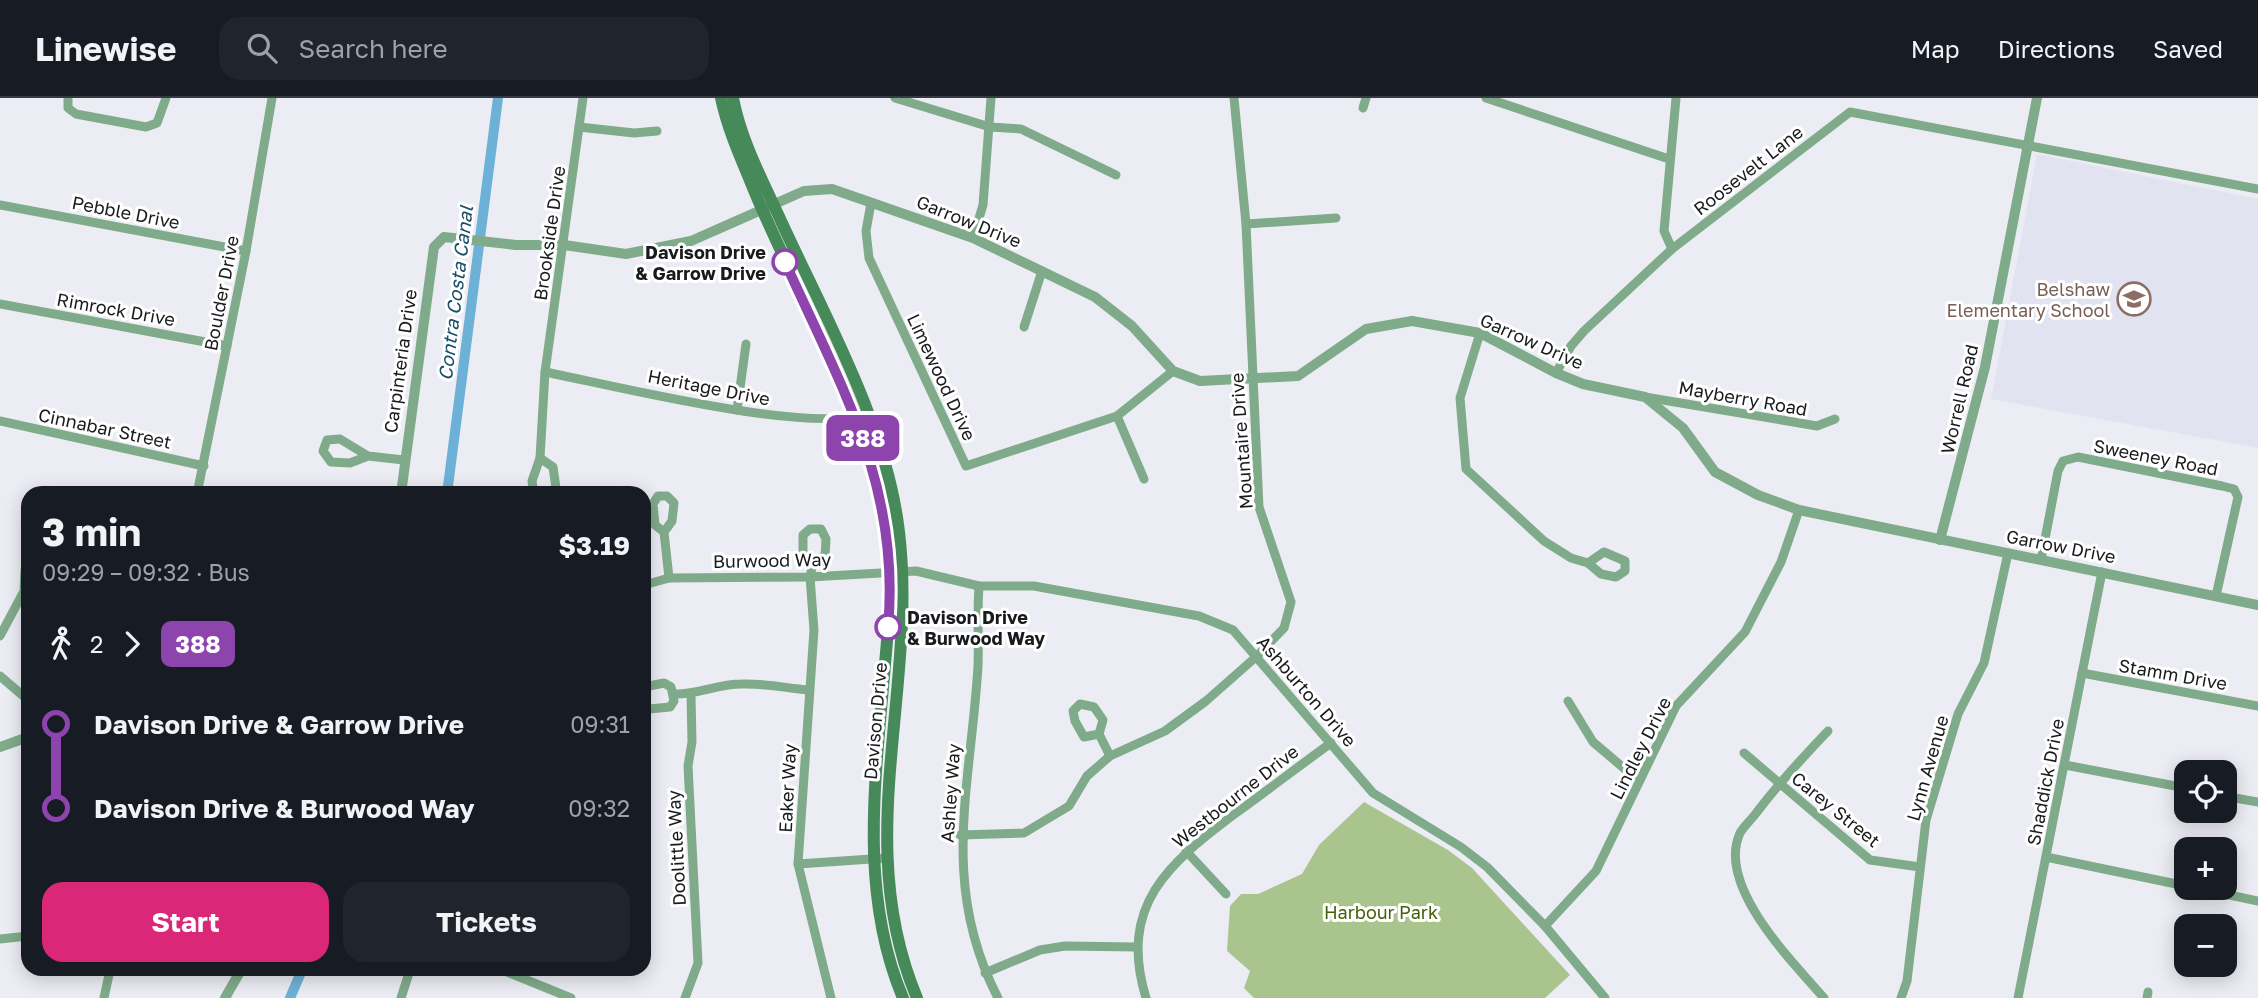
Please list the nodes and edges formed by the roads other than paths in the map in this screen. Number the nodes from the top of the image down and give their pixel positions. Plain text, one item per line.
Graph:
1 (166, 98) edge
2 (272, 98) edge
3 (583, 98) edge
4 (721, 98) edge
5 (733, 98) edge
6 (895, 98) edge
7 (991, 98) edge
8 (1234, 98) edge
9 (1367, 98) edge
10 (1486, 98) edge
11 (1676, 98) edge
12 (2037, 98) edge
13 (68, 103) edge
14 (1363, 108) dead end
15 (579, 127) junction
16 (990, 127) junction
17 (657, 131) dead end
18 (2027, 144) junction
19 (1668, 159) junction
20 (1116, 175) dead end
21 (2258, 189) edge
22 (871, 203) junction
23 (0, 205) edge
24 (767, 205) junction
25 (1336, 218) dead end
26 (1246, 224) junction
27 (444, 237) joint
28 (973, 238) junction
29 (564, 245) junction
30 (1672, 249) junction
31 (246, 251) junction
32 (1042, 271) junction
33 (0, 304) edge
34 (1024, 327) dead end
35 (1480, 333) junction
36 (746, 344) dead end
37 (227, 346) junction
38 (1172, 371) junction
39 (545, 372) junction
40 (1556, 373) junction
41 (1251, 380) junction
42 (1645, 397) junction
43 (737, 410) junction
44 (861, 415) junction
45 (1117, 416) junction
46 (1835, 419) dead end
47 (0, 421) edge
48 (368, 456) junction
49 (540, 458) junction
50 (404, 460) junction
51 (204, 466) junction
52 (1144, 479) dead end
53 (199, 486) edge
54 (402, 486) edge
55 (533, 486) edge
56 (556, 486) edge
57 (1799, 510) junction
58 (664, 532) dead end
59 (1940, 541) junction
60 (2008, 554) junction
61 (2041, 560) junction
62 (813, 563) dead end
63 (1588, 563) dead end
64 (2102, 572) junction
65 (896, 573) junction
66 (810, 577) junction
67 (670, 578) junction
68 (651, 583) edge
69 (979, 586) junction
70 (2216, 596) junction
71 (21, 599) edge
72 (2258, 605) edge
73 (0, 636) edge
74 (1257, 656) junction
75 (2082, 673) junction
76 (0, 676) edge
77 (651, 686) edge
78 (808, 690) junction
79 (21, 694) edge
80 (674, 694) junction
81 (691, 695) junction
82 (1568, 701) dead end
83 (2258, 706) edge
84 (651, 709) edge
85 (1828, 731) dead end
86 (1099, 734) dead end
87 (21, 740) edge
88 (1331, 743) junction
89 (0, 747) edge
90 (1744, 753) dead end
91 (1110, 756) junction
92 (2065, 765) junction
93 (1639, 781) junction
94 (1779, 784) junction
95 (2174, 786) edge
96 (2237, 798) edge
97 (2258, 802) edge
98 (960, 835) junction
99 (1186, 850) junction
100 (2046, 857) junction
101 (879, 858) junction
102 (798, 864) junction
103 (1920, 867) junction
104 (2174, 884) edge
105 (1226, 894) dead end
106 (2237, 897) edge
107 (2258, 901) edge
108 (1545, 926) junction
109 (21, 937) edge
110 (0, 939) edge
111 (1136, 947) junction
112 (985, 973) junction
113 (109, 976) edge
114 (238, 976) edge
115 (408, 976) edge
116 (517, 976) edge
117 (104, 998) edge
118 (225, 998) edge
119 (401, 998) edge
120 (570, 998) edge
121 (685, 998) edge
122 (831, 998) edge
123 (903, 998) edge
124 (917, 998) edge
125 (998, 998) edge
126 (1146, 998) edge
127 (1605, 998) edge
128 (1824, 998) edge
129 (1901, 998) edge
130 (2018, 998) edge

1 - 13 street
2 - 31 street, Boulder Drive
3 - 15 street, Brookside Drive
4 - 24 main road, Davison Drive
5 - 24 main road, Davison Drive
6 - 16 street
7 - 16 street
8 - 26 street, Mountaire Drive
9 - 14 street
10 - 19 street
11 - 19 street
12 - 18 street, Worrell Road
15 - 17 street
15 - 29 street, Brookside Drive
16 - 20 street
16 - 28 street
18 - 21 street, Roosevelt Lane
18 - 30 street, Roosevelt Lane
18 - 59 street, Worrell Road
19 - 30 street
22 - 24 street, Garrow Drive
22 - 28 street, Garrow Drive
22 - 45 street, Limewood Drive
23 - 31 street, Pebble Drive
24 - 29 street, Garrow Drive
24 - 44 main road, Davison Drive
25 - 26 street
26 - 41 street, Mountaire Drive
27 - 29 street, Garrow Drive
27 - 50 street, Carpinteria Drive
28 - 32 street, Garrow Drive
29 - 39 street, Brookside Drive
30 - 40 street, Roosevelt Lane
31 - 37 street, Boulder Drive
32 - 34 street
32 - 38 street, Garrow Drive
33 - 37 street, Rimrock Drive
35 - 40 street, Garrow Drive
35 - 41 street, Garrow Drive
35 - 63 street
36 - 43 street
37 - 51 street, Boulder Drive
38 - 41 street, Garrow Drive
38 - 45 street, Limewood Drive
39 - 43 street, Heritage Drive
39 - 49 street, Brookside Drive
40 - 42 street, Garrow Drive
41 - 74 street, Mountaire Drive
42 - 46 street, Mayberry Road
42 - 57 street, Garrow Drive
43 - 44 street, Heritage Drive
44 - 65 main road, Davison Drive
45 - 52 street
47 - 51 street, Cinnabar Street
48 - 48 street
48 - 50 street
49 - 55 street, Brookside Drive
49 - 56 street
50 - 54 street, Carpinteria Drive
51 - 53 street, Boulder Drive
57 - 59 street, Garrow Drive
57 - 93 street, Lindley Drive
58 - 67 street
59 - 60 street, Garrow Drive
60 - 61 street, Garrow Drive
60 - 103 street, Lynn Avenue
61 - 64 street, Garrow Drive
61 - 70 street, Sweeney Road
62 - 66 street, Eaker Way
64 - 70 street, Garrow Drive
64 - 75 street, Shaddick Drive
65 - 66 street, Burwood Way
65 - 69 street, Ashburton Drive
65 - 101 main road, Davison Drive
66 - 67 street, Burwood Way
66 - 78 street, Eaker Way
67 - 68 street, Burwood Way
69 - 74 street, Ashburton Drive
69 - 98 street, Ashley Way
70 - 72 street, Garrow Drive
71 - 73 street
74 - 88 street, Ashburton Drive
74 - 91 street, Mountaire Drive
75 - 83 street, Stamm Drive
75 - 92 street, Shaddick Drive
76 - 79 street
77 - 80 street
78 - 81 street
78 - 102 street, Eaker Way
80 - 81 street
80 - 84 street
81 - 121 street, Doolittle Way
82 - 93 street
85 - 94 street
86 - 91 street
87 - 89 street
88 - 99 street, Westbourne Drive
88 - 108 street, Ashburton Drive
90 - 94 street, Carey Street
91 - 98 street, Mountaire Drive
92 - 95 street
92 - 100 street, Shaddick Drive
93 - 108 street, Lindley Drive
94 - 103 street, Carey Street
94 - 128 street
96 - 97 street
98 - 112 street, Ashley Way
99 - 105 street
99 - 111 street, Westbourne Drive
100 - 104 street
100 - 130 street, Shaddick Drive
101 - 102 street
101 - 123 main road, Davison Drive
101 - 124 main road, Davison Drive
102 - 122 street, Eaker Way
103 - 129 street, Lynn Avenue
106 - 107 street
108 - 127 street, Ashburton Drive
109 - 110 street
111 - 112 street
111 - 126 street, Westbourne Drive
112 - 125 street, Ashley Way
113 - 117 street
114 - 118 street
115 - 119 street
116 - 120 street

